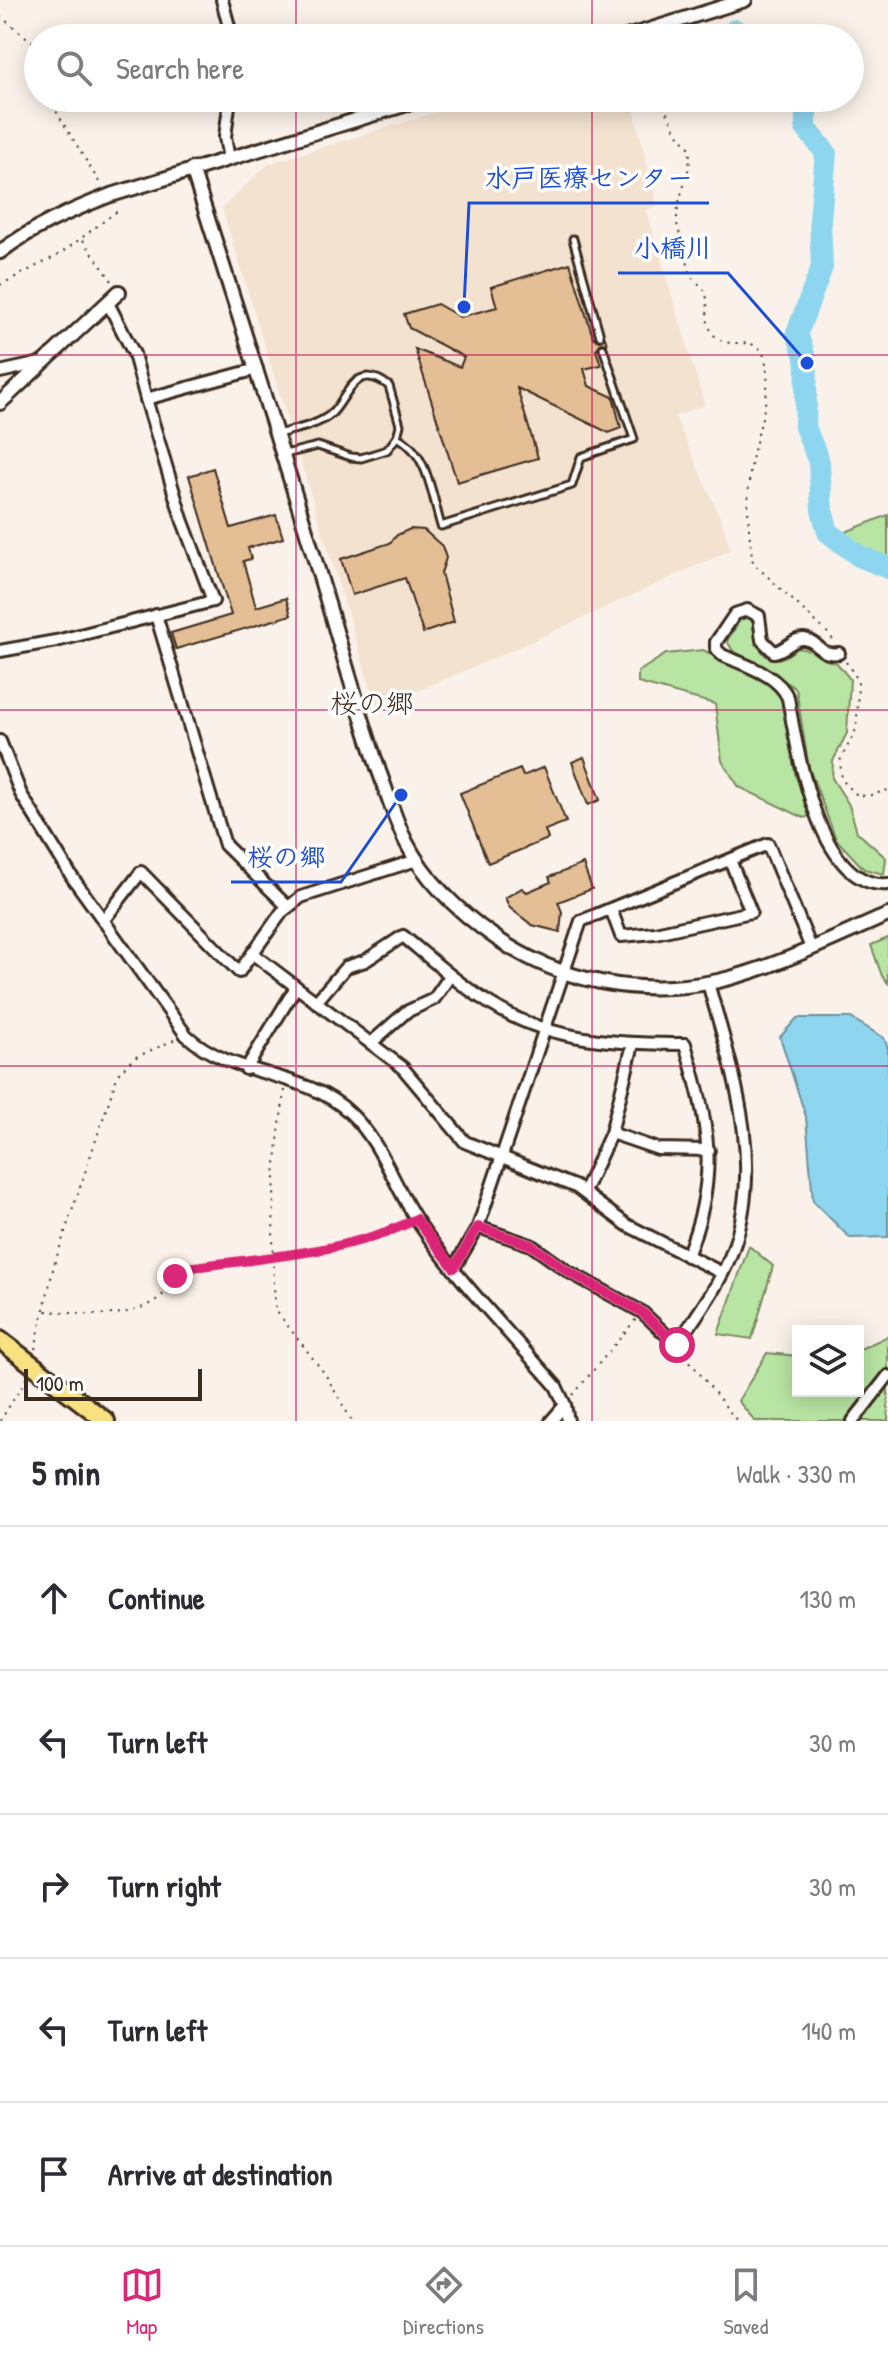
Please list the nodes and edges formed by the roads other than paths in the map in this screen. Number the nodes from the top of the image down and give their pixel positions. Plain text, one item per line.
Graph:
1 (222, 0) edge
2 (745, 0) edge
3 (228, 24) edge
4 (668, 24) edge
5 (228, 112) edge
6 (382, 112) edge
7 (229, 159) junction
8 (192, 169) junction
9 (573, 239) dead end
10 (0, 252) edge
11 (119, 292) road end
12 (108, 303) junction
13 (600, 336) dead end
14 (603, 348) dead end
15 (46, 362) junction
16 (257, 369) junction
17 (0, 372) edge
18 (146, 399) junction
19 (0, 403) edge
20 (277, 435) junction
21 (397, 437) junction
22 (283, 455) junction
23 (156, 615) junction
24 (0, 651) edge
25 (839, 653) road end
26 (0, 741) edge
27 (417, 860) junction
28 (730, 860) junction
29 (888, 884) edge
30 (288, 907) junction
31 (611, 909) junction
32 (888, 915) edge
33 (103, 921) junction
34 (811, 948) junction
35 (253, 954) junction
36 (565, 974) junction
37 (450, 976) junction
38 (708, 983) junction
39 (296, 987) junction
40 (316, 1002) junction
41 (547, 1027) junction
42 (371, 1043) junction
43 (633, 1044) junction
44 (246, 1069) junction
45 (611, 1133) junction
46 (709, 1150) junction
47 (502, 1158) junction
48 (584, 1192) junction
49 (478, 1227) junction
50 (687, 1256) junction
51 (454, 1268) junction
52 (722, 1273) junction
53 (0, 1340) edge
54 (888, 1376) edge
55 (565, 1405) junction
56 (106, 1421) edge
57 (551, 1421) edge
58 (568, 1421) edge
59 (853, 1421) edge

1 - 3 street
2 - 4 street
5 - 7 street
6 - 7 street
7 - 8 street
8 - 10 street
8 - 16 street
9 - 13 lane
11 - 12 street
12 - 15 street
12 - 18 street
14 - 21 lane
15 - 17 street
15 - 19 street
16 - 18 street
16 - 20 street
18 - 23 street
20 - 21 lane
20 - 22 street
21 - 22 lane
22 - 27 street
23 - 24 street
23 - 30 street
25 - 29 street
26 - 33 street
27 - 30 street
27 - 36 street
28 - 31 street
28 - 31 street
28 - 34 street
30 - 35 street
31 - 36 street
32 - 34 street
33 - 35 street
33 - 44 street
34 - 38 street
35 - 39 street
36 - 38 street
36 - 41 street
37 - 40 street
37 - 41 street
37 - 42 street
38 - 52 street
39 - 40 street
39 - 44 street
40 - 42 street
41 - 43 street
41 - 47 street
42 - 47 street
43 - 45 street
43 - 46 street
44 - 51 street
45 - 46 street
45 - 48 street
46 - 50 street
47 - 48 street
47 - 49 street
48 - 50 street
49 - 51 street
49 - 52 street
50 - 52 street
51 - 55 street
53 - 56 main road
54 - 59 street
55 - 57 street
55 - 58 street

